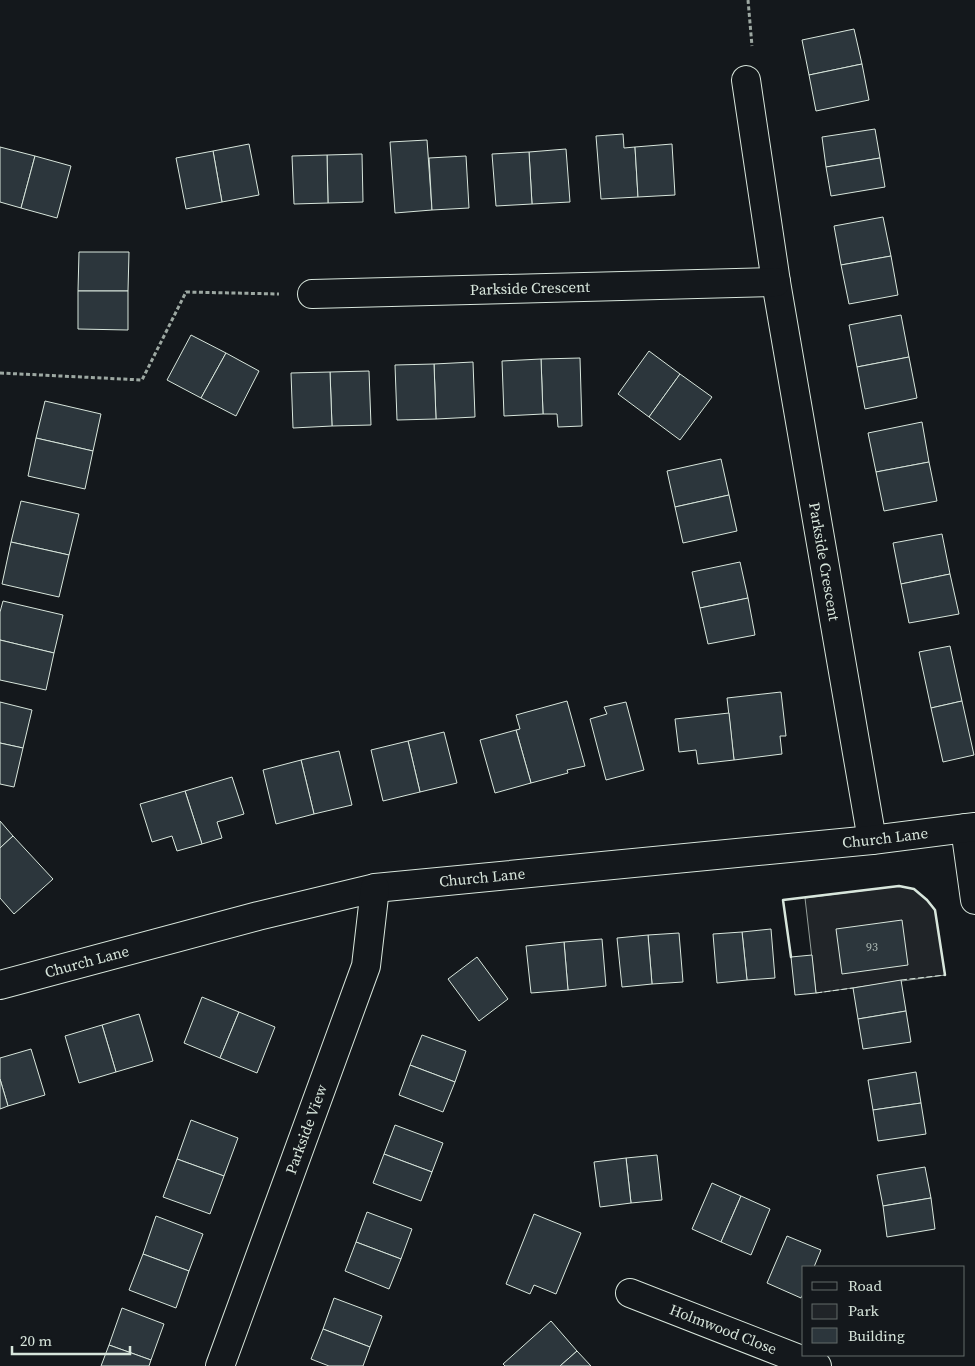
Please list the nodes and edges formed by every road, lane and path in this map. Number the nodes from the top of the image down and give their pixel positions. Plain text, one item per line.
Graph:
1 (748, 0) edge
2 (746, 80) joint
3 (776, 282) junction
4 (312, 294) joint
5 (0, 373) edge
6 (970, 828) edge
7 (872, 840) junction
8 (375, 888) junction
9 (975, 900) edge
10 (0, 985) edge
11 (630, 1294) dead end
12 (220, 1366) edge
13 (817, 1366) edge

1 - 2 path
2 - 3 street, Parkside Crescent
3 - 4 street, Parkside Crescent
3 - 7 street, Parkside Crescent
4 - 5 path
6 - 7 street, Church Lane
6 - 9 street
7 - 8 street, Church Lane
8 - 10 street, Church Lane
8 - 12 street, Parkside View
11 - 13 street, Holmwood Close

